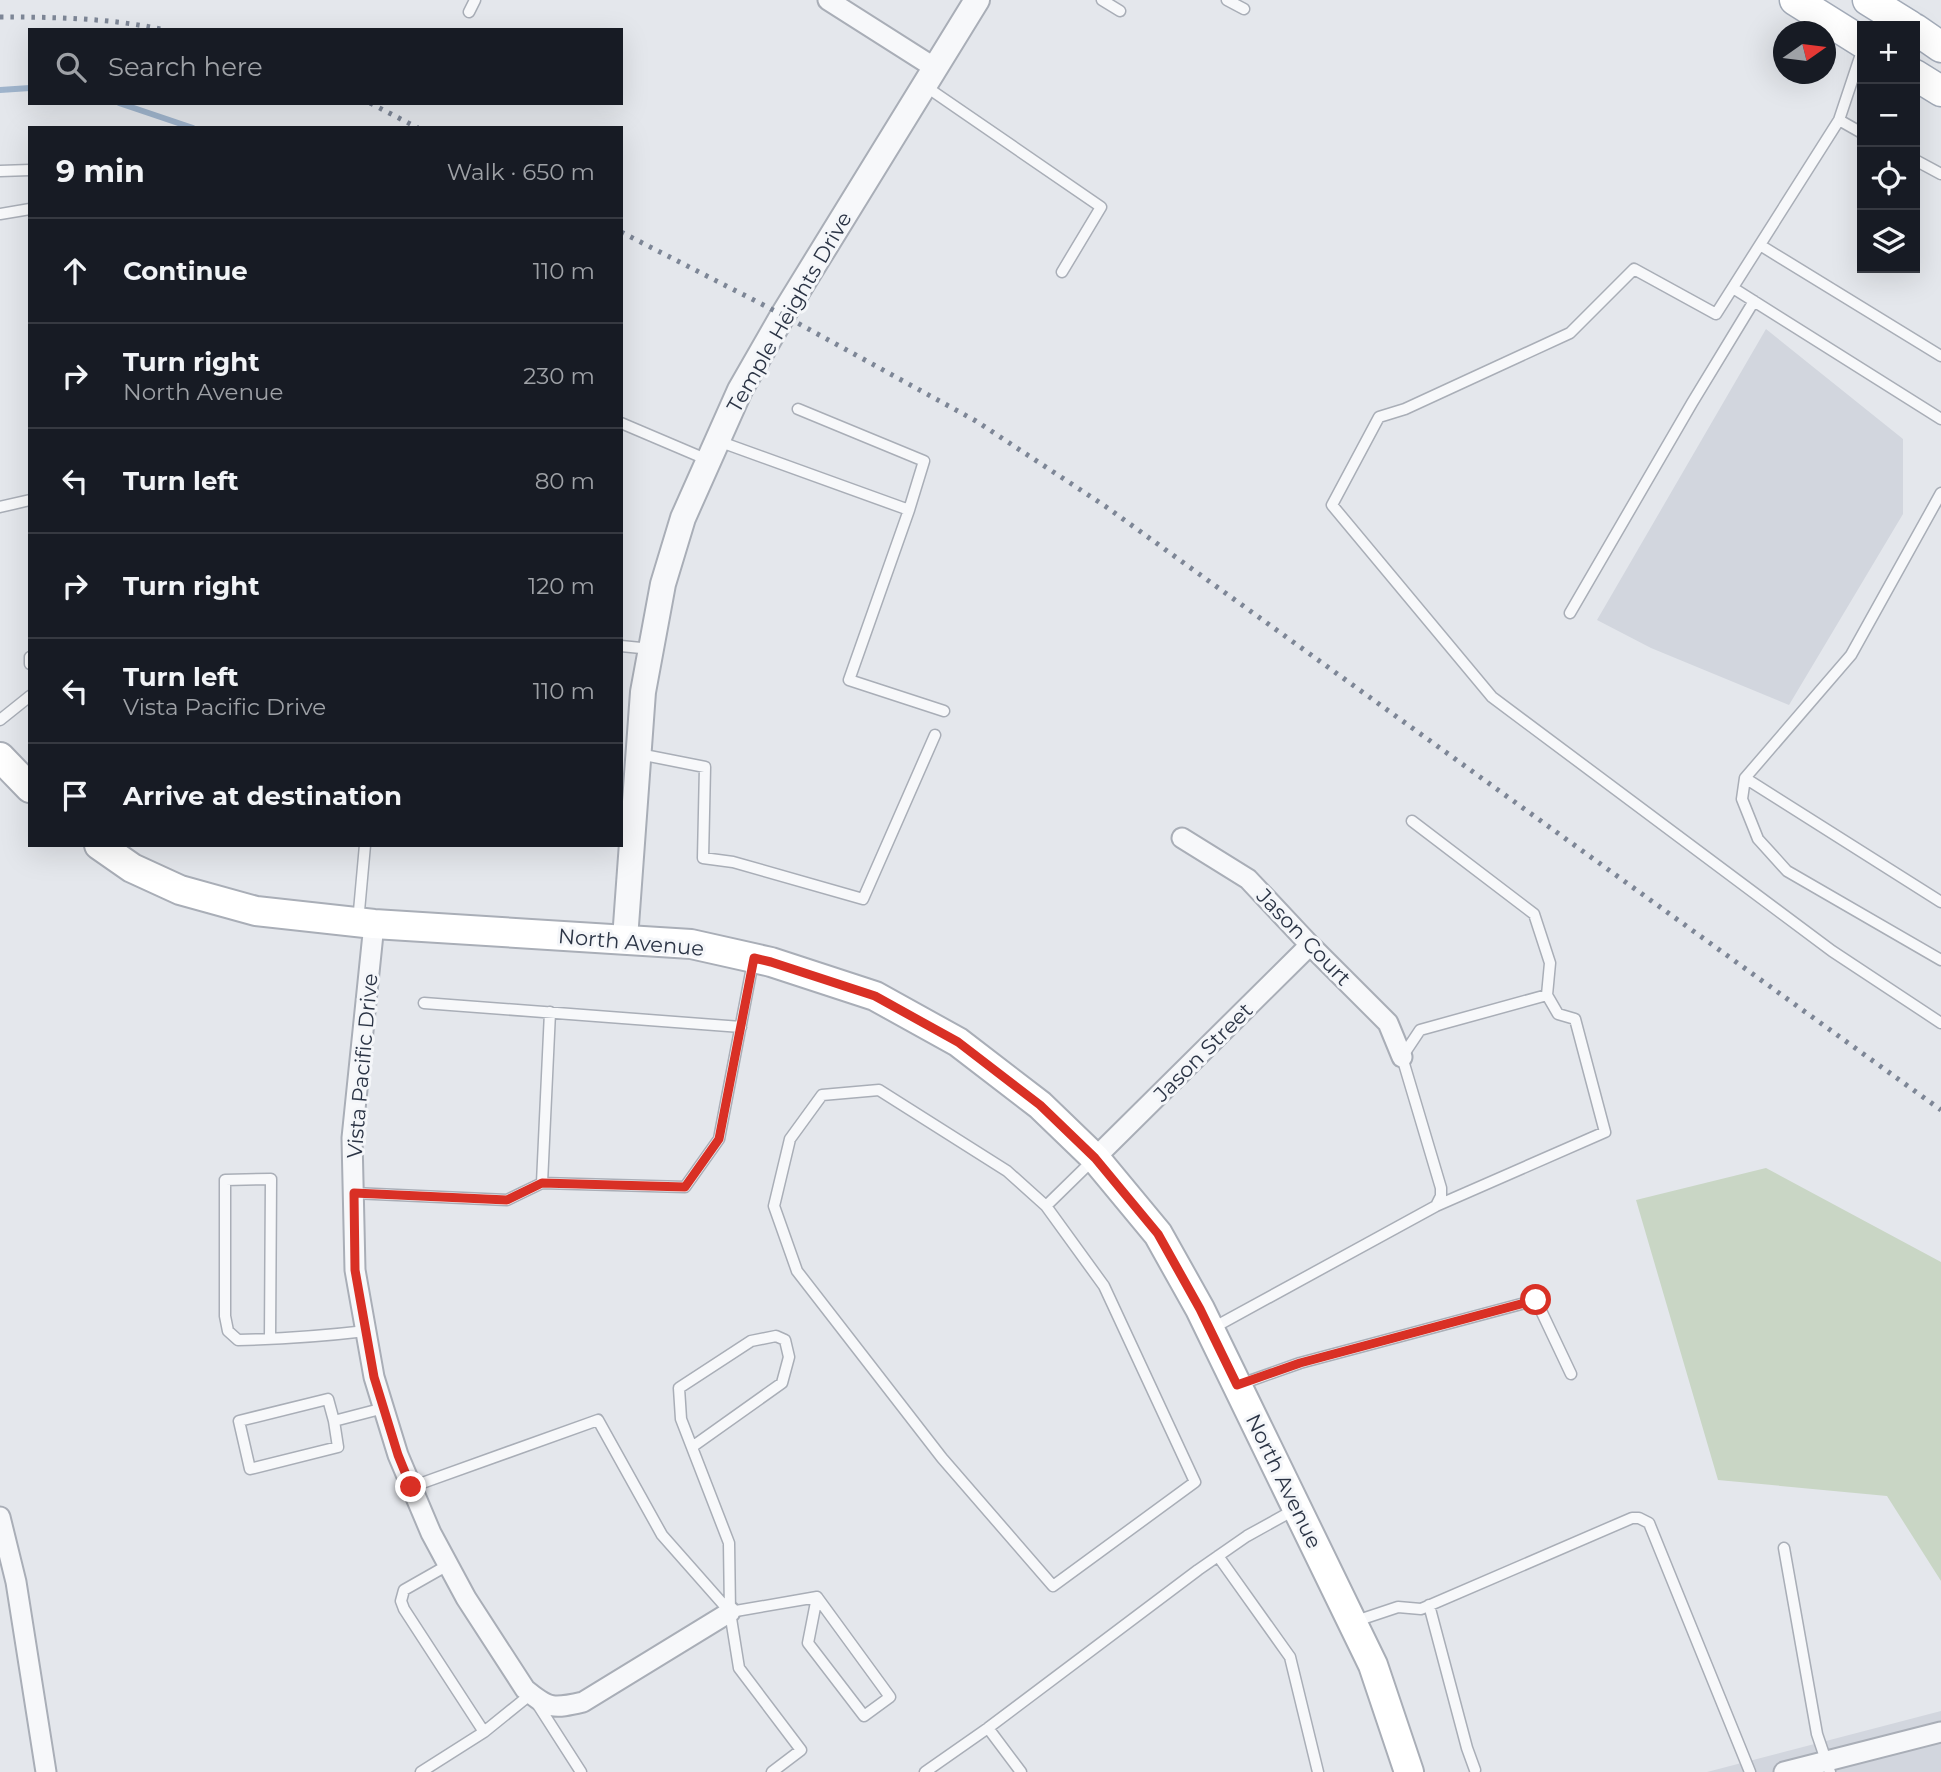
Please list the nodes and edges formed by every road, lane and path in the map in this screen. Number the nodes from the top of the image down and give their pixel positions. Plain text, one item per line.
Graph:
1 (475, 0) edge
2 (828, 0) edge
3 (977, 0) edge
4 (1102, 0) edge
5 (1227, 0) edge
6 (1795, 0) edge
7 (1244, 9) dead end
8 (1120, 11) dead end
9 (469, 12) dead end
10 (1894, 18) edge
11 (1857, 39) edge
12 (1941, 47) edge
13 (1857, 66) edge
14 (930, 77) junction
15 (1920, 78) edge
16 (1941, 91) edge
17 (1839, 120) junction
18 (1857, 129) edge
19 (1920, 163) edge
20 (28, 170) edge
21 (0, 171) edge
22 (1941, 174) edge
23 (28, 209) edge
24 (0, 214) edge
25 (1760, 245) junction
26 (1062, 272) dead end
27 (1733, 288) junction
28 (1754, 301) junction
29 (1941, 356) edge
30 (798, 408) dead end
31 (1941, 419) edge
32 (623, 424) edge
33 (713, 451) junction
34 (1941, 493) edge
35 (28, 500) edge
36 (0, 507) edge
37 (909, 510) junction
38 (1570, 613) dead end
39 (623, 646) edge
40 (651, 649) junction
41 (28, 698) edge
42 (944, 711) dead end
43 (0, 720) edge
44 (935, 735) dead end
45 (639, 754) junction
46 (0, 757) edge
47 (1745, 778) junction
48 (28, 786) edge
49 (1412, 821) dead end
50 (1182, 838) dead end
51 (102, 847) edge
52 (365, 847) edge
53 (1941, 902) edge
54 (366, 923) junction
55 (625, 939) junction
56 (1310, 945) junction
57 (754, 958) junction
58 (1941, 960) edge
59 (1547, 995) junction
60 (424, 1003) dead end
61 (550, 1012) junction
62 (1941, 1023) edge
63 (741, 1027) junction
64 (1402, 1057) junction
65 (1095, 1158) junction
66 (542, 1183) junction
67 (354, 1193) junction
68 (1046, 1206) junction
69 (1436, 1206) junction
70 (1210, 1329) junction
71 (366, 1331) junction
72 (270, 1339) junction
73 (1571, 1374) dead end
74 (1237, 1385) junction
75 (384, 1408) junction
76 (334, 1421) junction
77 (692, 1447) junction
78 (411, 1487) junction
79 (1297, 1508) junction
80 (0, 1517) edge
81 (1784, 1548) dead end
82 (1218, 1556) junction
83 (448, 1565) junction
84 (817, 1597) junction
85 (1429, 1605) junction
86 (730, 1612) junction
87 (1352, 1622) junction
88 (531, 1694) junction
89 (988, 1728) junction
90 (484, 1732) junction
91 (1941, 1732) edge
92 (1829, 1767) edge
93 (1475, 1770) dead end
94 (46, 1772) edge
95 (421, 1772) edge
96 (581, 1772) edge
97 (772, 1772) edge
98 (925, 1772) edge
99 (1021, 1772) edge
100 (1318, 1772) edge
101 (1409, 1772) edge
102 (1750, 1772) edge
103 (1784, 1772) edge

1 - 9 lane
2 - 14 street
3 - 14 street, Temple Heights Drive
4 - 8 lane
5 - 7 lane
6 - 11 main road
10 - 12 main road
13 - 17 lane
14 - 26 lane
14 - 33 street, Temple Heights Drive
15 - 16 main road
17 - 18 lane
17 - 25 lane
19 - 22 lane
20 - 21 lane
23 - 24 lane
25 - 27 lane
25 - 29 lane
27 - 28 lane
27 - 62 lane
28 - 31 lane
28 - 38 lane
30 - 37 lane
32 - 33 lane
33 - 37 lane
33 - 40 street, Temple Heights Drive
34 - 47 lane
35 - 36 lane
37 - 42 lane
39 - 40 lane
40 - 45 street, Temple Heights Drive
41 - 43 lane
44 - 45 lane
45 - 55 street, Temple Heights Drive
46 - 48 main road
47 - 53 lane
47 - 58 lane
49 - 59 lane
50 - 56 street, Jason Court
51 - 54 main road, North Avenue
52 - 54 lane
54 - 55 main road, North Avenue
54 - 67 street, Vista Pacific Drive
55 - 57 main road, North Avenue
56 - 64 street, Jason Court
56 - 65 street, Jason Street
57 - 63 lane
57 - 65 main road, North Avenue
59 - 64 lane
59 - 69 lane
60 - 61 lane
61 - 63 lane
61 - 66 lane
63 - 66 lane
64 - 69 lane
65 - 68 lane
65 - 70 main road, North Avenue
66 - 67 lane
67 - 71 street, Vista Pacific Drive
68 - 68 lane
69 - 70 lane
70 - 74 main road, North Avenue
71 - 72 lane
71 - 75 street, Vista Pacific Drive
72 - 72 lane
73 - 74 lane
74 - 79 main road, North Avenue
75 - 76 lane
75 - 78 street, Vista Pacific Drive
76 - 76 lane
77 - 77 lane
77 - 86 lane
78 - 83 street, Vista Pacific Drive
78 - 86 lane
79 - 82 lane
79 - 87 main road, North Avenue
80 - 94 street
81 - 92 lane
82 - 89 lane
82 - 100 lane
83 - 88 street, Vista Pacific Drive
83 - 90 lane
84 - 84 lane
84 - 86 lane
85 - 87 lane
85 - 93 lane
85 - 102 lane
86 - 88 street
86 - 97 lane
87 - 101 main road, North Avenue
88 - 90 lane
88 - 96 lane
89 - 98 lane
89 - 99 lane
90 - 95 lane
91 - 92 street
92 - 103 street

